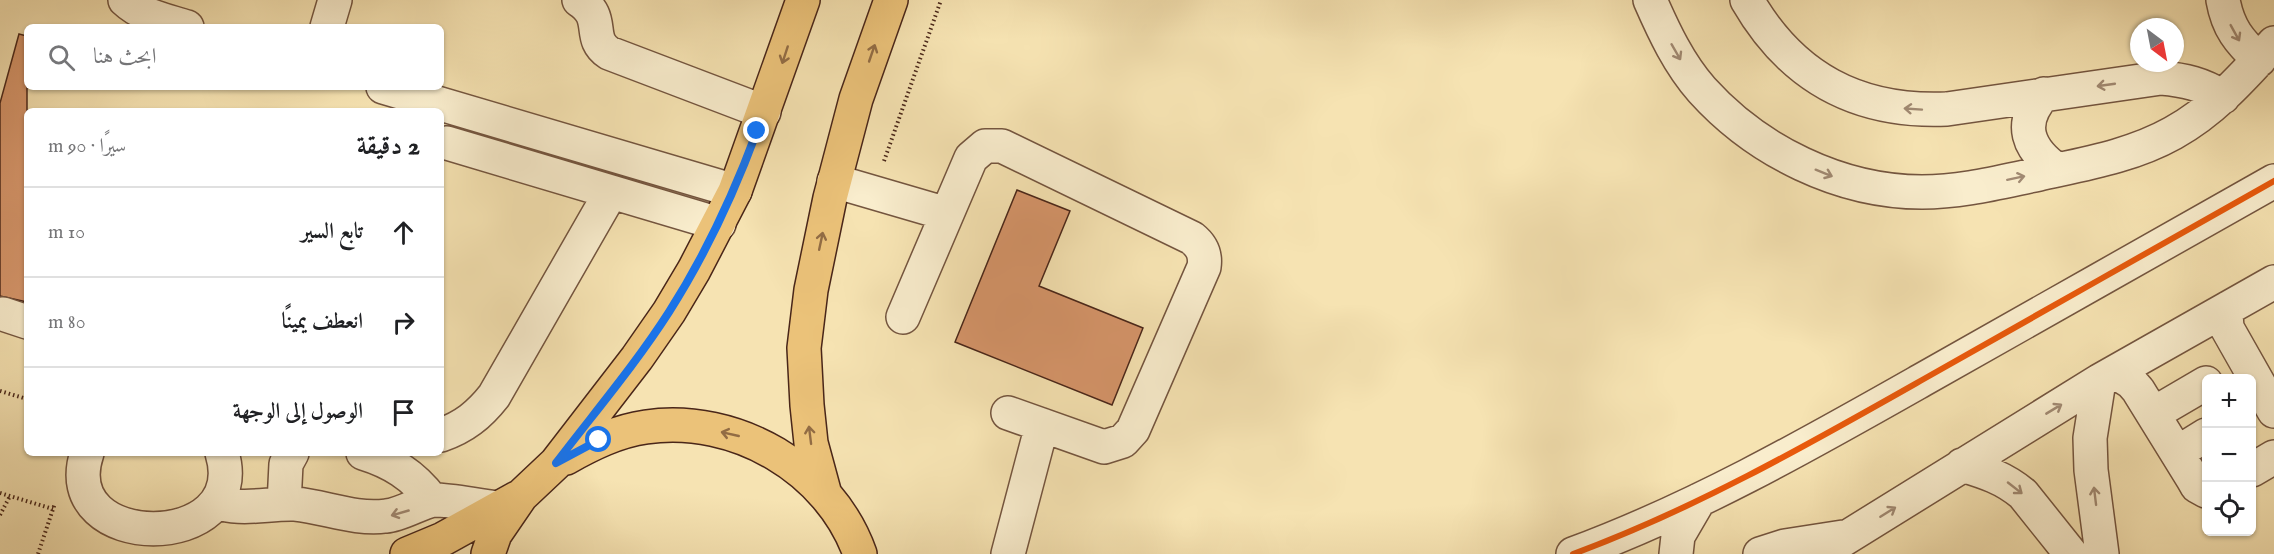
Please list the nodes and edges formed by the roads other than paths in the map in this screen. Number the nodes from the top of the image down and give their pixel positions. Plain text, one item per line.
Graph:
1 (125, 0) edge
2 (335, 0) edge
3 (579, 0) edge
4 (803, 0) edge
5 (891, 0) edge
6 (1650, 0) edge
7 (1747, 0) edge
8 (2223, 0) edge
9 (177, 24) edge
10 (328, 24) edge
11 (2267, 52) edge
12 (393, 90) edge
13 (2044, 94) junction
14 (2223, 97) junction
15 (764, 112) junction
16 (447, 143) dead end
17 (2057, 170) junction
18 (834, 181) junction
19 (2274, 181) edge
20 (735, 191) junction
21 (611, 192) junction
22 (947, 214) junction
23 (719, 224) junction
24 (2274, 282) edge
25 (2228, 308) junction
26 (903, 317) dead end
27 (2246, 360) junction
28 (2220, 374) edge
29 (2107, 377) junction
30 (2202, 384) edge
31 (2264, 406) edge
32 (1008, 412) dead end
33 (2153, 414) junction
34 (1042, 425) junction
35 (444, 434) edge
36 (2202, 437) edge
37 (2177, 453) junction
38 (86, 456) edge
39 (223, 456) edge
40 (290, 456) edge
41 (374, 456) edge
42 (2274, 457) edge
43 (556, 463) junction
44 (1962, 465) junction
45 (2256, 468) edge
46 (2202, 489) edge
47 (824, 491) junction
48 (432, 500) junction
49 (1699, 500) junction
50 (509, 502) junction
51 (222, 504) junction
52 (284, 504) junction
53 (1848, 536) junction
54 (856, 543) edge
55 (129, 551) edge
56 (407, 554) edge
57 (488, 554) edge
58 (885, 554) edge
59 (1008, 554) edge
60 (1573, 554) edge
61 (1676, 554) edge
62 (1760, 554) edge
63 (1820, 554) edge
64 (2071, 554) edge
65 (2102, 554) edge

1 - 9 street
2 - 10 street
3 - 15 street
4 -> 15 main road
18 -> 5 main road
6 -> 17 street
13 -> 7 street
8 -> 11 street
11 - 14 street
12 - 20 street
14 -> 13 street
13 - 17 street
14 - 17 street
15 - 20 main road
16 - 21 street
18 - 22 street
47 -> 18 main road
19 - 49 street
20 - 23 main road
21 - 23 street
21 - 35 street
22 - 26 street
22 - 34 street
23 - 43 main road
24 - 25 street
25 - 27 street
25 - 29 street
27 - 28 street
27 - 31 street
29 - 33 street
44 -> 29 street
65 -> 29 street
30 - 33 street
32 - 34 street
33 - 37 street
34 - 59 street
36 - 37 street
37 - 46 street
38 - 55 street
39 - 51 street
40 - 52 street
41 - 48 street
42 - 45 street
47 -> 43 main road
43 - 50 main road
53 -> 44 street
44 -> 64 street
47 - 54 main road
48 - 50 street
48 -> 52 street
49 - 60 street
49 - 61 street
50 - 56 main road
50 - 57 main road
51 - 52 street
51 - 55 street
53 - 62 street
53 - 63 street
54 - 58 main road

